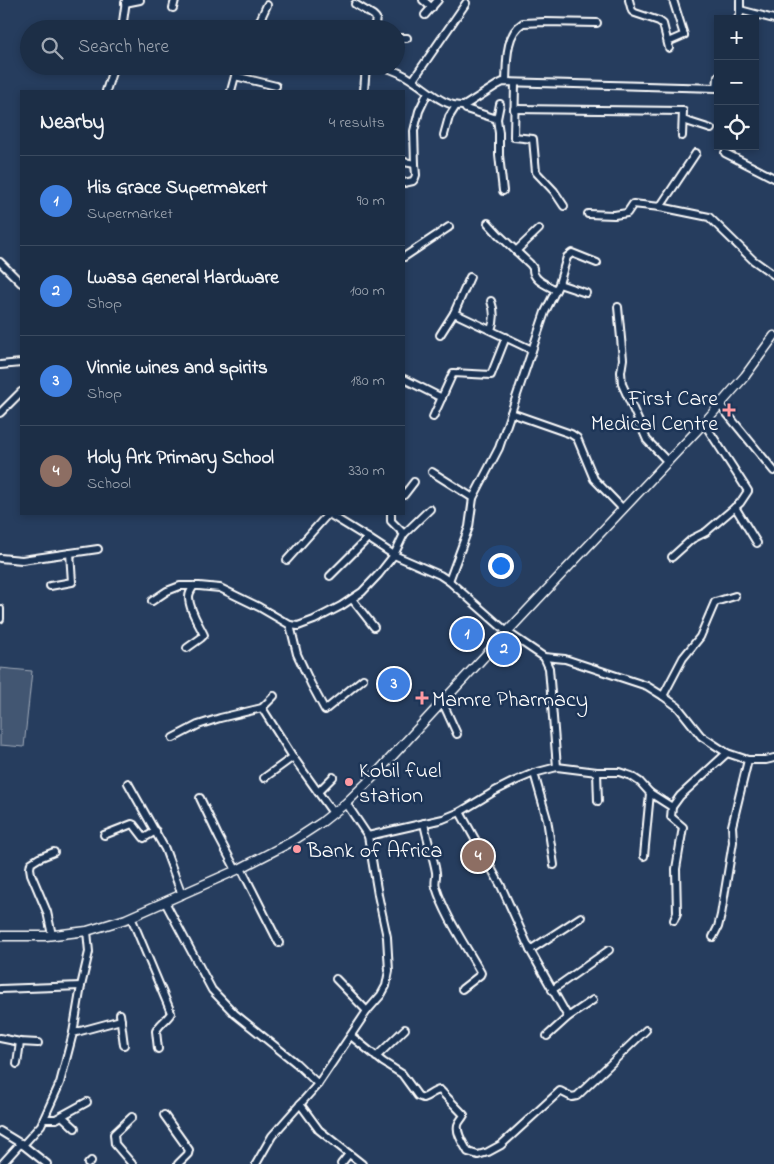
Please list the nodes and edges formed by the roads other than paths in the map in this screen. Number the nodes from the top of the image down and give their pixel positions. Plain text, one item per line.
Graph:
1 (140, 0) edge
2 (175, 0) edge
3 (423, 0) edge
4 (438, 0) edge
5 (629, 0) edge
6 (673, 0) edge
7 (740, 0) edge
8 (125, 1) edge
9 (355, 4) dead end
10 (466, 4) dead end
11 (267, 5) dead end
12 (173, 8) dead end
13 (432, 8) junction
14 (740, 10) junction
15 (739, 15) edge
16 (425, 16) dead end
17 (774, 19) edge
18 (123, 20) edge
19 (260, 20) edge
20 (376, 20) edge
21 (597, 23) dead end
22 (111, 75) edge
23 (365, 75) edge
24 (404, 75) edge
25 (235, 76) joint
26 (413, 80) junction
27 (506, 82) junction
28 (515, 83) junction
29 (276, 86) dead end
30 (714, 88) edge
31 (106, 90) edge
32 (231, 90) edge
33 (364, 90) edge
34 (428, 92) junction
35 (500, 104) dead end
36 (456, 106) junction
37 (464, 106) junction
38 (514, 109) junction
39 (497, 119) junction
40 (683, 120) junction
41 (711, 129) dead end
42 (444, 135) dead end
43 (682, 136) dead end
44 (696, 152) dead end
45 (725, 153) dead end
46 (405, 162) edge
47 (415, 164) junction
48 (774, 178) edge
49 (405, 183) edge
50 (503, 191) dead end
51 (564, 206) dead end
52 (660, 207) junction
53 (588, 214) dead end
54 (488, 223) dead end
55 (449, 227) dead end
56 (539, 229) dead end
57 (516, 251) junction
58 (405, 257) edge
59 (0, 262) edge
60 (597, 263) dead end
61 (774, 275) edge
62 (470, 277) dead end
63 (20, 282) edge
64 (557, 287) junction
65 (586, 293) dead end
66 (490, 301) dead end
67 (618, 307) dead end
68 (454, 313) junction
69 (491, 330) junction
70 (440, 335) dead end
71 (506, 337) junction
72 (773, 341) edge
73 (532, 350) junction
74 (20, 363) edge
75 (0, 365) edge
76 (405, 380) edge
77 (20, 397) edge
78 (442, 398) junction
79 (720, 405) junction
80 (0, 413) edge
81 (511, 413) junction
82 (433, 417) dead end
83 (704, 424) junction
84 (668, 462) junction
85 (774, 471) edge
86 (432, 472) dead end
87 (414, 482) dead end
88 (405, 494) edge
89 (473, 498) junction
90 (735, 507) junction
91 (430, 509) dead end
92 (623, 510) junction
93 (328, 515) edge
94 (331, 515) edge
95 (391, 515) edge
96 (404, 534) junction
97 (368, 538) junction
98 (758, 543) dead end
99 (98, 549) dead end
100 (70, 553) junction
101 (394, 556) junction
102 (0, 558) edge
103 (672, 558) dead end
104 (287, 560) dead end
105 (330, 576) dead end
106 (448, 581) junction
107 (50, 586) dead end
108 (194, 586) junction
109 (735, 596) dead end
110 (352, 600) junction
111 (152, 601) dead end
112 (0, 609) edge
113 (0, 619) edge
114 (290, 625) junction
115 (374, 627) dead end
116 (507, 632) junction
117 (188, 648) dead end
118 (544, 657) junction
119 (363, 679) dead end
120 (274, 696) dead end
121 (663, 696) junction
122 (442, 701) junction
123 (262, 708) junction
124 (457, 734) dead end
125 (173, 738) dead end
126 (727, 753) junction
127 (292, 757) junction
128 (774, 758) edge
129 (748, 760) junction
130 (556, 767) junction
131 (597, 772) junction
132 (534, 773) junction
133 (333, 777) dead end
134 (264, 778) dead end
135 (128, 783) dead end
136 (318, 792) junction
137 (650, 793) junction
138 (200, 798) dead end
139 (598, 801) dead end
140 (346, 803) junction
141 (672, 807) junction
142 (332, 812) junction
143 (460, 812) junction
144 (424, 823) junction
145 (156, 831) junction
146 (104, 835) dead end
147 (368, 836) junction
148 (54, 852) dead end
149 (644, 856) dead end
150 (554, 865) dead end
151 (239, 869) junction
152 (182, 895) junction
153 (165, 902) junction
154 (131, 917) junction
155 (581, 917) dead end
156 (674, 920) dead end
157 (87, 931) junction
158 (52, 935) junction
159 (0, 936) edge
160 (713, 936) dead end
161 (279, 943) dead end
162 (530, 950) junction
163 (609, 950) dead end
164 (336, 979) dead end
165 (81, 986) junction
166 (462, 988) dead end
167 (0, 989) edge
168 (552, 990) junction
169 (593, 1000) dead end
170 (367, 1011) junction
171 (568, 1018) junction
172 (405, 1029) dead end
173 (646, 1030) dead end
174 (73, 1033) junction
175 (350, 1036) junction
176 (546, 1036) dead end
177 (0, 1038) edge
178 (20, 1042) junction
179 (38, 1043) dead end
180 (124, 1045) dead end
181 (158, 1049) dead end
182 (376, 1057) junction
183 (17, 1064) dead end
184 (318, 1084) junction
185 (87, 1102) dead end
186 (300, 1104) junction
187 (164, 1115) dead end
188 (62, 1116) junction
189 (132, 1117) dead end
190 (44, 1119) junction
191 (75, 1128) dead end
192 (0, 1130) edge
193 (22, 1144) junction
194 (349, 1154) junction
195 (2, 1164) edge
196 (46, 1164) edge
197 (132, 1164) edge
198 (178, 1164) edge
199 (256, 1164) edge
200 (341, 1164) edge
201 (362, 1164) edge

1 - 8 street
2 - 12 street
3 - 13 street
4 - 13 street
5 - 6 street
7 - 14 street
8 - 18 street
9 - 20 street
10 - 26 street
11 - 19 street
13 - 16 street
14 - 15 street
14 - 17 street
21 - 27 street
22 - 31 street
23 - 33 street
24 - 26 street
25 - 29 street
25 - 32 street
26 - 34 street
27 - 28 street
27 - 37 street
28 - 30 street
28 - 38 street
34 - 36 street
34 - 47 street
35 - 39 street
36 - 37 street
36 - 42 street
37 - 39 street
38 - 40 street
38 - 51 street
39 - 50 street
40 - 41 street
40 - 43 street
44 - 52 street
45 - 48 street
46 - 47 street
47 - 49 street
52 - 53 street
52 - 61 street
54 - 57 street
55 - 58 street
56 - 57 street
57 - 64 street
59 - 63 street
60 - 64 street
62 - 68 street
64 - 65 street
64 - 73 street
66 - 69 street
67 - 84 street
68 - 69 street
68 - 70 street
69 - 71 street
71 - 73 street
71 - 78 street
72 - 79 main road
73 - 81 street
74 - 75 street
76 - 78 street
77 - 80 street
78 - 82 street
79 - 83 main road
79 - 85 street
81 - 89 street
81 - 92 street
83 - 84 main road
83 - 90 street
84 - 92 main road
86 - 89 street
87 - 88 street
89 - 106 street
90 - 98 street
90 - 103 street
91 - 96 street
92 - 116 main road
93 - 104 street
94 - 97 street
95 - 96 street
96 - 101 street
97 - 101 street
97 - 105 street
99 - 100 street
100 - 102 street
100 - 107 street
101 - 106 street
101 - 110 street
106 - 116 street
108 - 111 street
108 - 114 street
108 - 117 street
109 - 121 street
110 - 114 street
110 - 115 street
112 - 113 street
114 - 119 street
116 - 118 street
116 - 122 main road
118 - 121 street
118 - 130 street
120 - 123 street
121 - 126 street
122 - 124 street
122 - 140 main road
123 - 125 street
123 - 127 street
126 - 129 street
126 - 141 street
127 - 134 street
127 - 136 street
128 - 129 street
129 - 160 street
130 - 131 street
130 - 132 street
131 - 137 street
131 - 139 street
132 - 143 street
132 - 150 street
133 - 136 street
135 - 145 street
136 - 142 street
137 - 141 street
137 - 149 street
138 - 151 street
140 - 142 main road
140 - 147 street
141 - 156 street
142 - 151 main road
143 - 144 street
143 - 162 street
144 - 147 street
144 - 166 street
145 - 146 street
145 - 152 street
147 - 170 street
148 - 158 street
151 - 152 main road
151 - 161 street
152 - 153 main road
153 - 154 main road
153 - 184 street
154 - 157 main road
154 - 181 street
155 - 162 street
157 - 158 main road
157 - 165 street
158 - 159 main road
162 - 168 street
163 - 168 street
164 - 170 street
165 - 167 street
165 - 174 street
168 - 171 street
169 - 171 street
170 - 175 street
171 - 176 street
172 - 182 street
173 - 182 street
174 - 180 street
174 - 190 street
175 - 182 street
175 - 184 street
177 - 178 street
178 - 179 street
178 - 183 street
184 - 186 street
185 - 188 street
186 - 194 street
186 - 199 street
187 - 198 street
188 - 190 street
188 - 191 street
189 - 197 street
190 - 193 street
192 - 193 street
193 - 195 street
193 - 196 street
194 - 200 street
194 - 201 street

